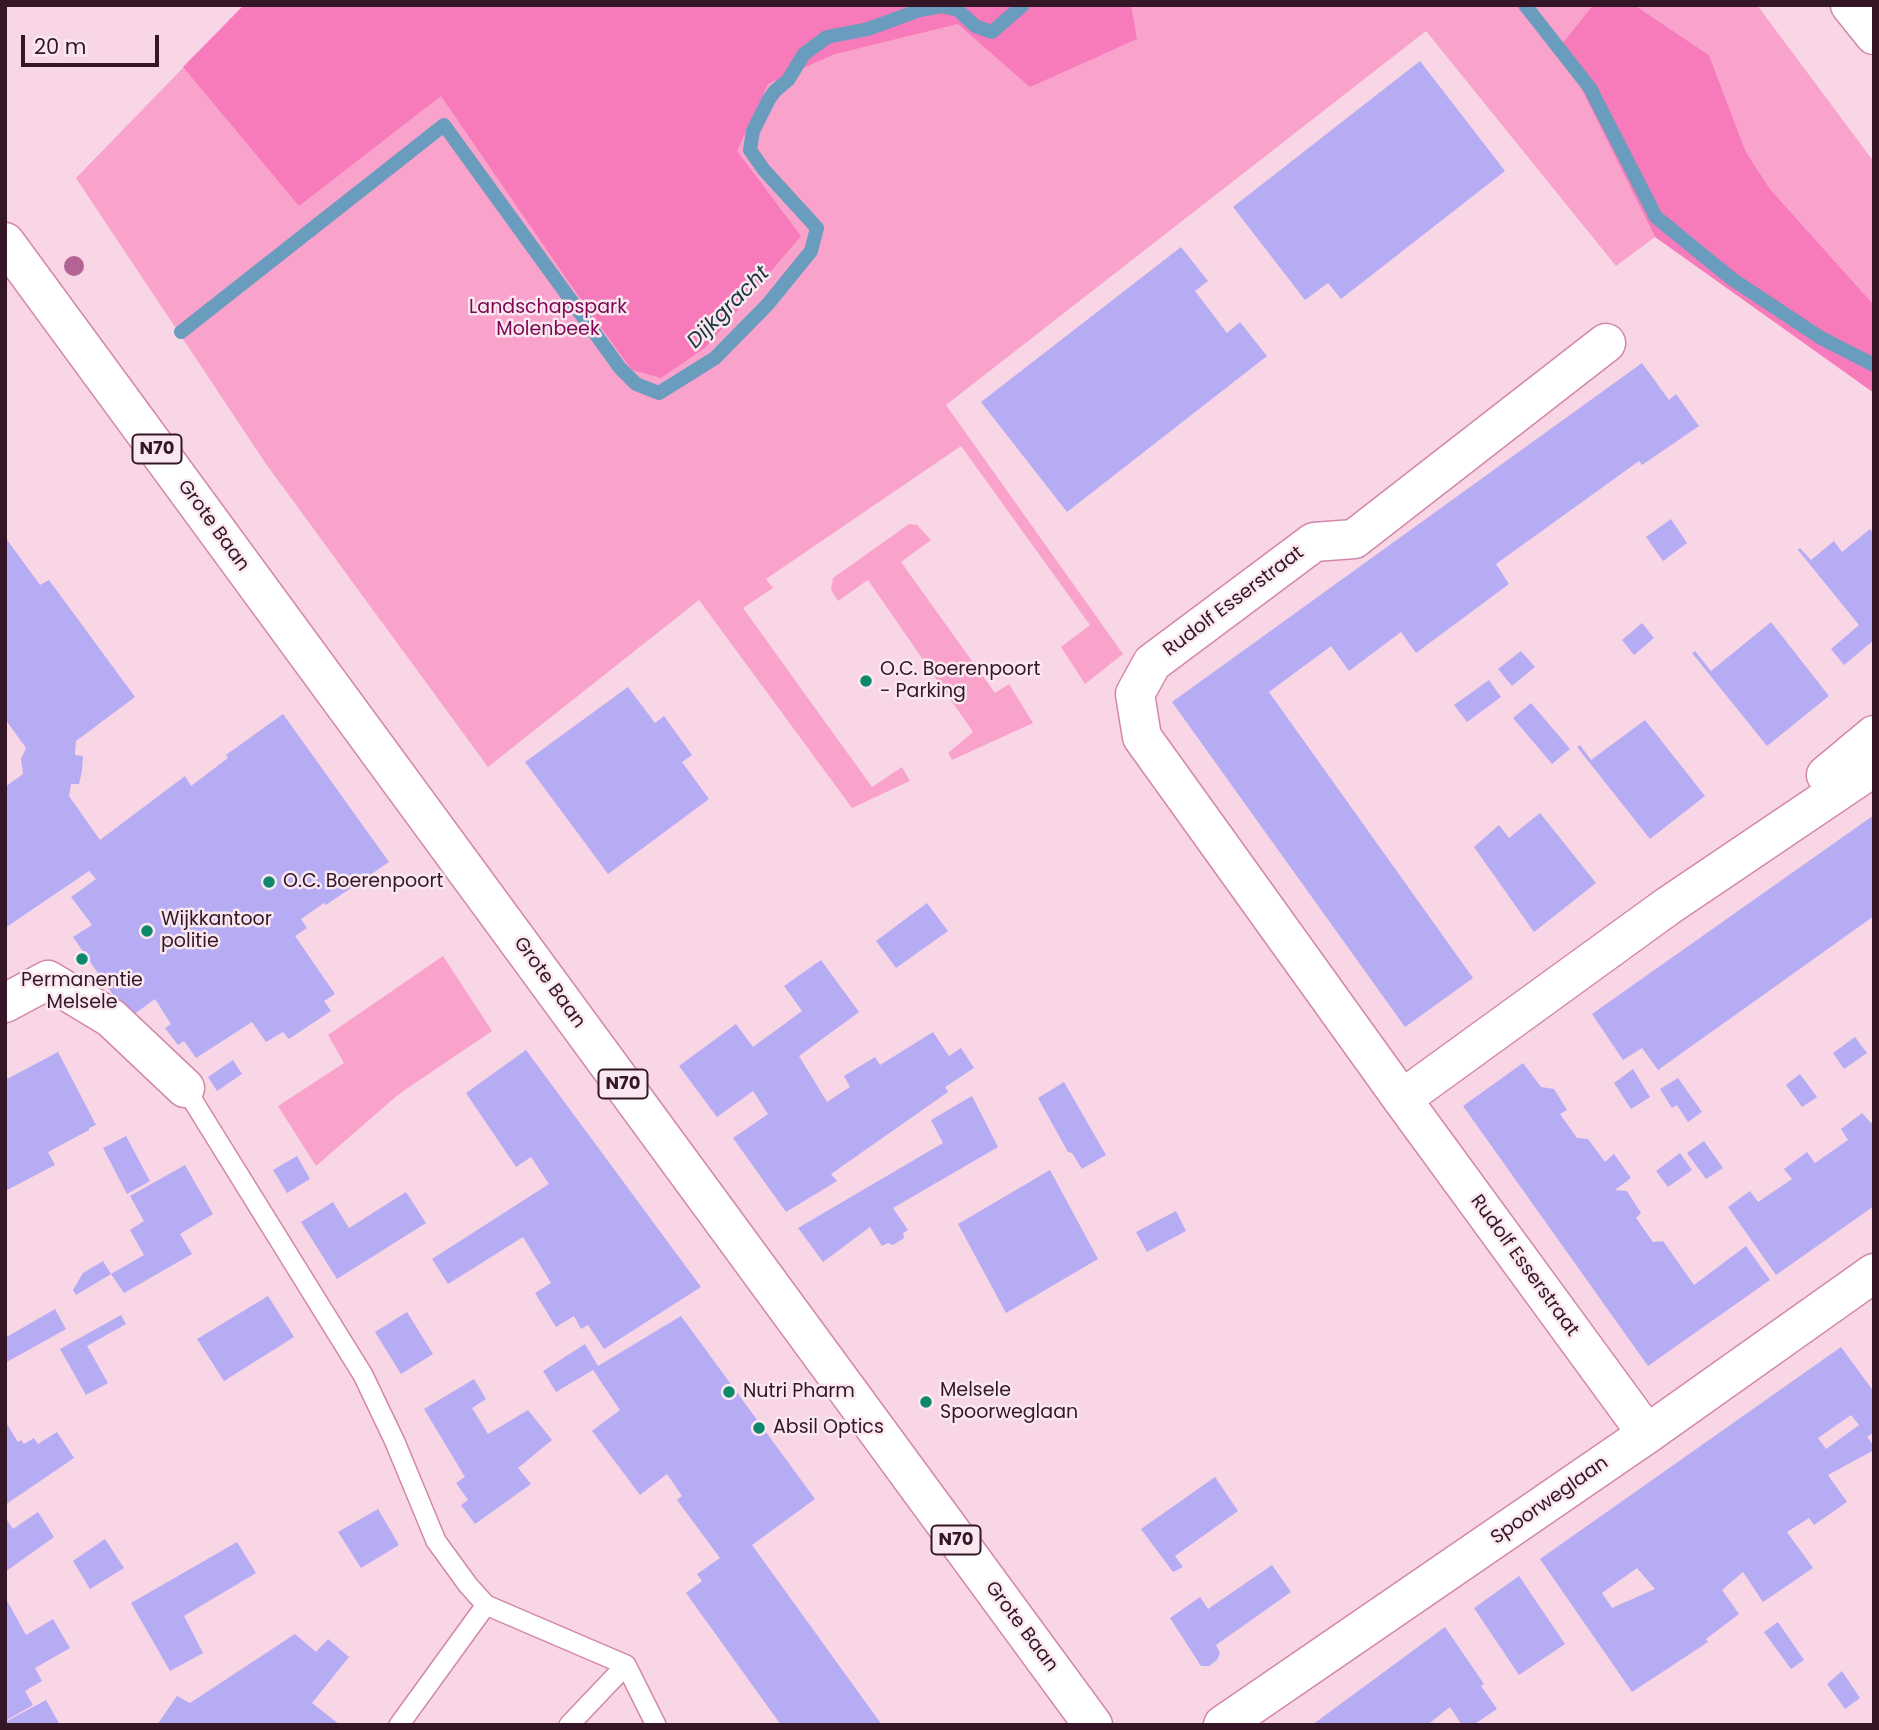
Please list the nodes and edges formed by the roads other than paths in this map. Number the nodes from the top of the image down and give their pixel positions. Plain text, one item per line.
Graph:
1 (1850, 5) edge
2 (1874, 35) edge
3 (5, 242) edge
4 (1606, 343) dead end
5 (1874, 735) edge
6 (1874, 767) edge
7 (1668, 906) junction
8 (5, 1003) edge
9 (185, 1088) joint
10 (1402, 1099) junction
11 (1874, 1273) edge
12 (1647, 1434) junction
13 (486, 1605) junction
14 (626, 1665) junction
15 (399, 1725) edge
16 (569, 1725) edge
17 (656, 1725) edge
18 (1093, 1725) edge
19 (1223, 1725) edge

1 - 2 street
3 - 18 street, Grote Baan / N70
4 - 10 street, Rudolf Esserstraat
5 - 7 street
6 - 7 street
7 - 10 street
8 - 9 street
9 - 13 lane
10 - 12 street, Rudolf Esserstraat
11 - 12 street, Spoorweglaan
12 - 19 street, Spoorweglaan
13 - 14 lane
13 - 15 lane
14 - 16 lane
14 - 17 lane

